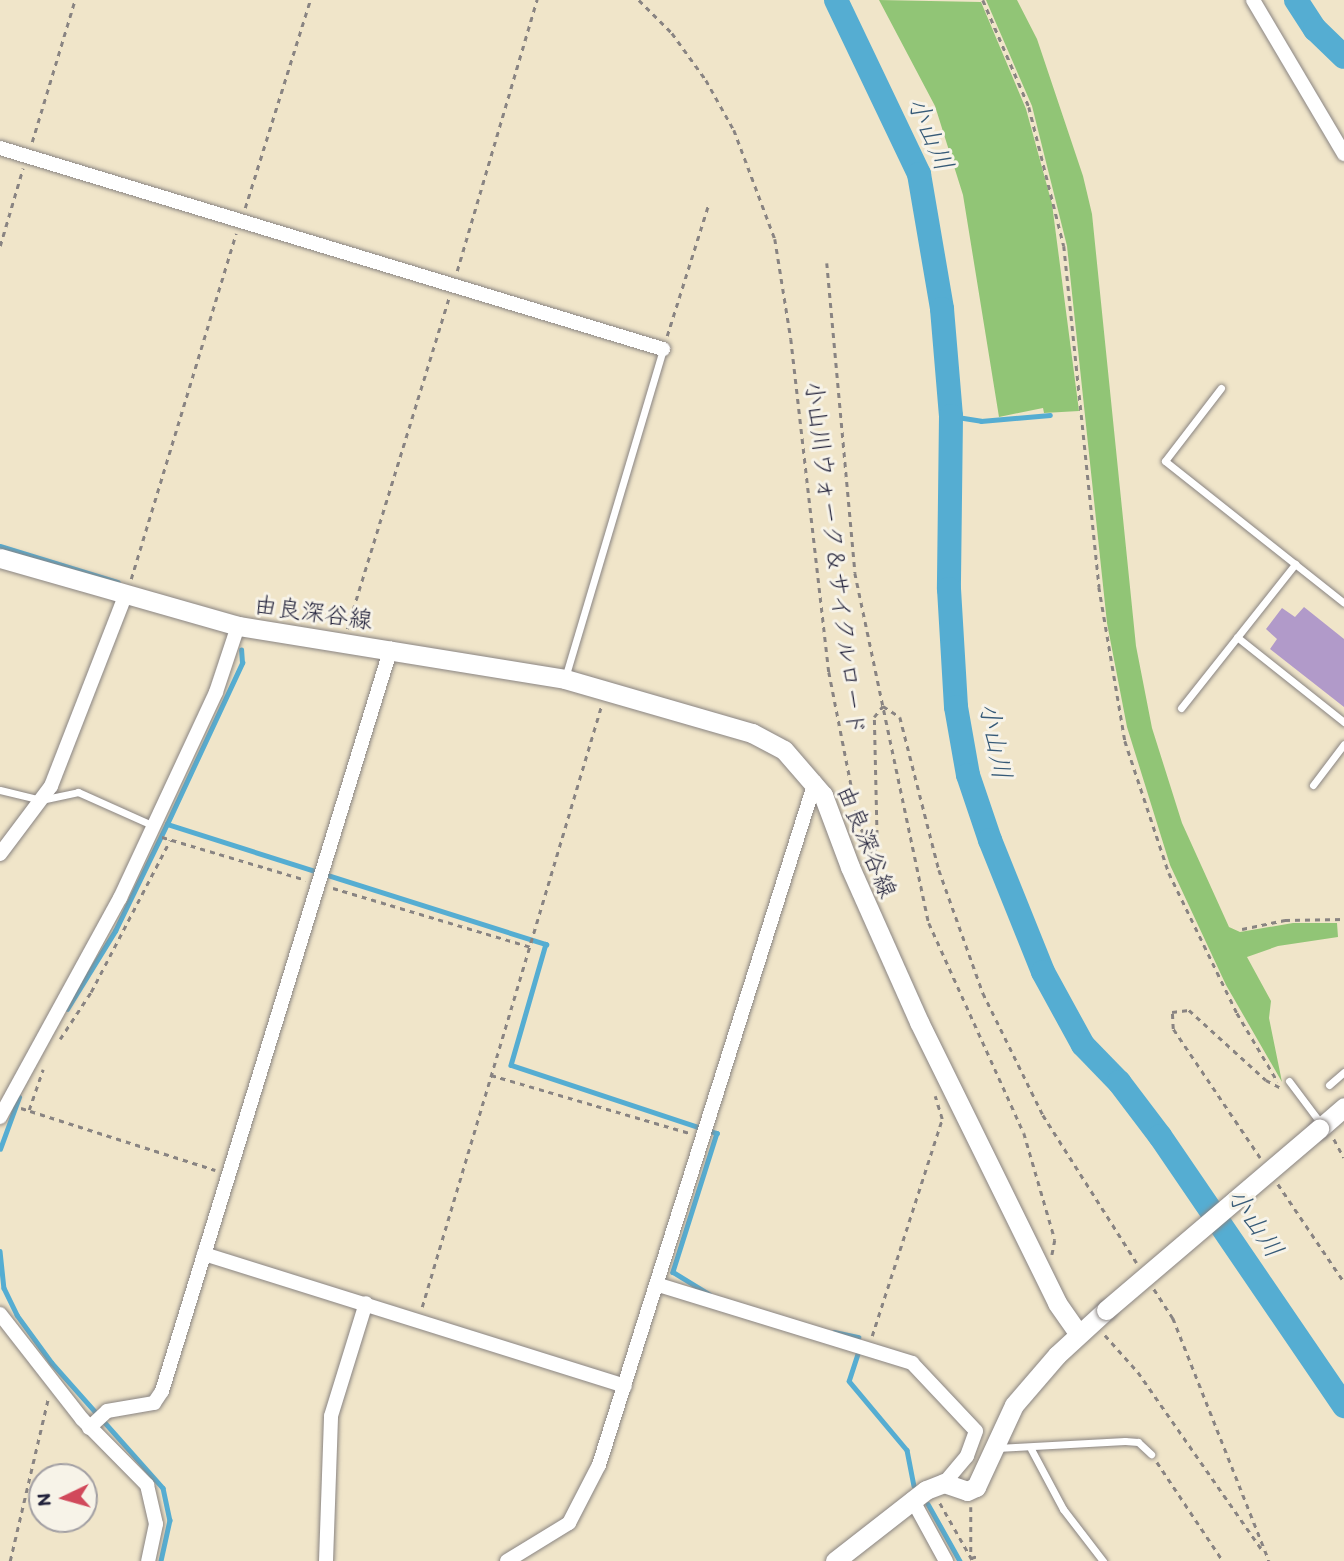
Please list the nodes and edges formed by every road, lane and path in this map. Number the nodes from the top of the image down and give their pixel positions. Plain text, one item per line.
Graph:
1 (75, 0) edge
2 (310, 0) edge
3 (537, 0) edge
4 (639, 0) edge
5 (983, 0) edge
6 (1253, 0) edge
7 (0, 148) edge
8 (1344, 154) edge
9 (27, 157) junction
10 (709, 203) dead end
11 (241, 220) junction
12 (0, 246) edge
13 (827, 263) dead end
14 (453, 284) junction
15 (663, 349) junction
16 (1221, 388) dead end
17 (0, 558) edge
18 (1295, 564) junction
19 (125, 596) junction
20 (1344, 603) edge
21 (238, 626) junction
22 (1237, 637) junction
23 (342, 642) junction
24 (391, 648) junction
25 (565, 679) junction
26 (606, 691) junction
27 (883, 706) junction
28 (1181, 708) dead end
29 (1344, 722) edge
30 (1344, 744) edge
31 (816, 782) junction
32 (1313, 785) dead end
33 (0, 790) edge
34 (41, 800) junction
35 (153, 830) junction
36 (170, 840) junction
37 (0, 854) edge
38 (317, 884) junction
39 (1344, 919) edge
40 (1242, 929) dead end
41 (531, 947) junction
42 (57, 1044) dead end
43 (46, 1063) dead end
44 (1344, 1072) edge
45 (491, 1075) junction
46 (1289, 1082) dead end
47 (1329, 1085) dead end
48 (1344, 1107) edge
49 (29, 1110) junction
50 (2, 1111) edge
51 (1324, 1130) junction
52 (938, 1131) dead end
53 (703, 1136) junction
54 (1344, 1158) edge
55 (1266, 1167) dead end
56 (229, 1175) junction
57 (1274, 1178) dead end
58 (204, 1254) junction
59 (1038, 1263) junction
60 (1143, 1273) dead end
61 (1344, 1282) edge
62 (1150, 1284) dead end
63 (659, 1285) junction
64 (366, 1303) junction
65 (0, 1314) edge
66 (417, 1324) junction
67 (1100, 1330) dead end
68 (1079, 1334) junction
69 (869, 1350) junction
70 (54, 1383) junction
71 (625, 1386) junction
72 (89, 1427) junction
73 (993, 1447) junction
74 (1031, 1449) junction
75 (1152, 1454) joint
76 (938, 1486) junction
77 (971, 1490) junction
78 (912, 1499) junction
79 (1264, 1553) junction
80 (978, 1556) dead end
81 (972, 1559) edge
82 (10, 1561) edge
83 (148, 1561) edge
84 (327, 1561) edge
85 (507, 1561) edge
86 (835, 1561) edge
87 (946, 1561) edge
88 (1103, 1561) edge
89 (1223, 1561) edge
90 (1269, 1561) edge

1 - 9 path
2 - 11 path
3 - 14 path
4 - 27 path, 小山川ウォーク＆サイクルロード
5 - 55 path
6 - 8 street
7 - 9 street
9 - 11 street
9 - 12 path
10 - 15 path
11 - 14 street
11 - 19 path
13 - 27 path
14 - 15 street
14 - 23 path
15 - 25 lane
16 - 18 lane
17 - 19 main road, 由良深谷線
18 - 20 lane
18 - 22 lane
19 - 21 main road, 由良深谷線
19 - 34 street
21 - 23 main road, 由良深谷線
21 - 35 street
22 - 28 lane
22 - 29 lane
23 - 24 main road, 由良深谷線
24 - 25 main road, 由良深谷線
24 - 38 street
25 - 26 main road, 由良深谷線
26 - 31 main road, 由良深谷線
26 - 41 path
27 - 59 path
27 - 60 path, 小山川ウォーク＆サイクルロード
30 - 32 lane
31 - 53 street
31 - 59 main road, 由良深谷線
33 - 34 lane
34 - 35 lane
34 - 37 street
35 - 36 path
35 - 50 street
36 - 38 path
36 - 42 path
38 - 41 path
38 - 56 street
39 - 40 path
41 - 45 path
43 - 49 path
44 - 47 lane
45 - 53 path
45 - 66 path
46 - 51 lane
48 - 51 main road
49 - 50 path
49 - 56 path
51 - 54 path
51 - 68 main road, bridge
52 - 69 path
53 - 63 street
56 - 58 street
57 - 61 path
58 - 64 street
58 - 72 street
59 - 68 main road, 由良深谷線
62 - 79 path
63 - 69 street
63 - 71 street
64 - 66 street
64 - 84 street
65 - 70 street
66 - 71 street
67 - 79 path
68 - 73 main road
69 - 76 street
70 - 72 street
70 - 82 path
71 - 85 street
72 - 83 street
73 - 74 lane
73 - 77 main road
74 - 75 lane
74 - 88 lane
75 - 89 path
76 - 77 main road
76 - 78 main road
76 - 81 path
77 - 81 path
78 - 86 main road
78 - 87 street
79 - 90 path
80 - 81 path

